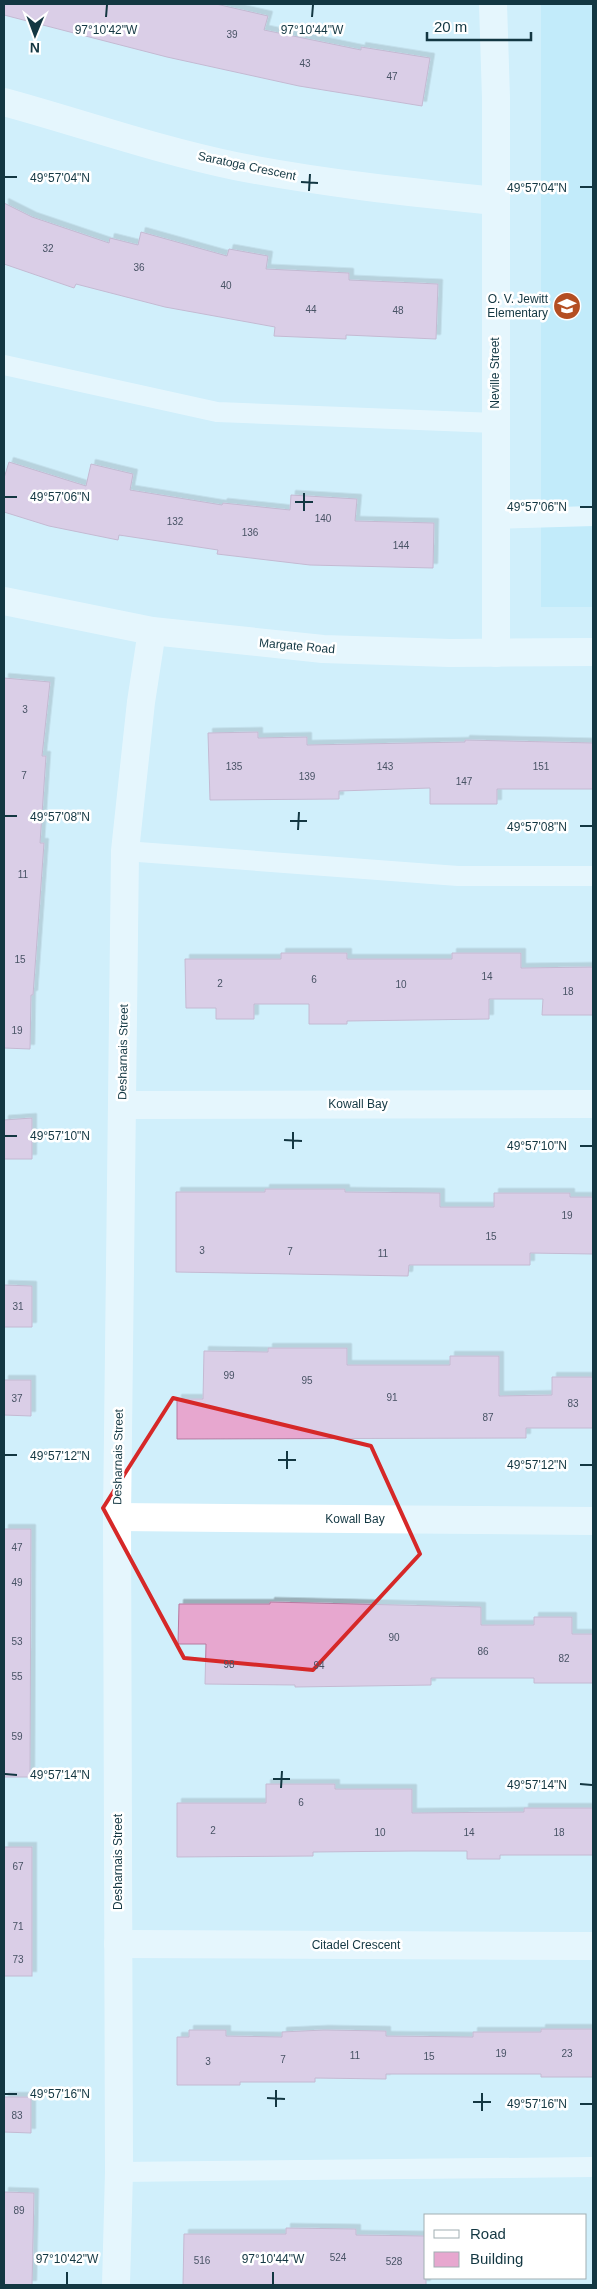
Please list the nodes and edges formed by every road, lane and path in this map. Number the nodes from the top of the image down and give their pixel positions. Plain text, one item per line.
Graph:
1 (493, 4) edge
2 (4, 102) edge
3 (495, 201) junction
4 (4, 365) edge
5 (495, 423) junction
6 (593, 516) edge
7 (495, 519) junction
8 (4, 600) edge
9 (152, 631) junction
10 (593, 652) edge
11 (496, 653) junction
12 (125, 851) junction
13 (593, 876) edge
14 (593, 1104) edge
15 (122, 1105) junction
16 (118, 1516) junction
17 (593, 1521) edge
18 (118, 1944) junction
19 (593, 1946) edge
20 (593, 2168) edge
21 (119, 2172) junction
22 (116, 2285) edge

1 - 3 street, Neville Street
2 - 3 street, Saratoga Crescent
3 - 5 street, Neville Street
4 - 5 lane
5 - 7 street, Neville Street
6 - 7 lane
7 - 11 street, Neville Street
8 - 9 street, Margate Road
9 - 11 street, Margate Road
9 - 12 street, Desharnais Street
10 - 11 street, Margate Road
12 - 13 lane
12 - 15 street, Desharnais Street
14 - 15 street, Kowall Bay
15 - 16 street, Desharnais Street
16 - 17 street, Kowall Bay
16 - 18 street, Desharnais Street
18 - 19 street, Citadel Crescent
18 - 21 street, Desharnais Street
20 - 21 lane
21 - 22 street, Desharnais Street

